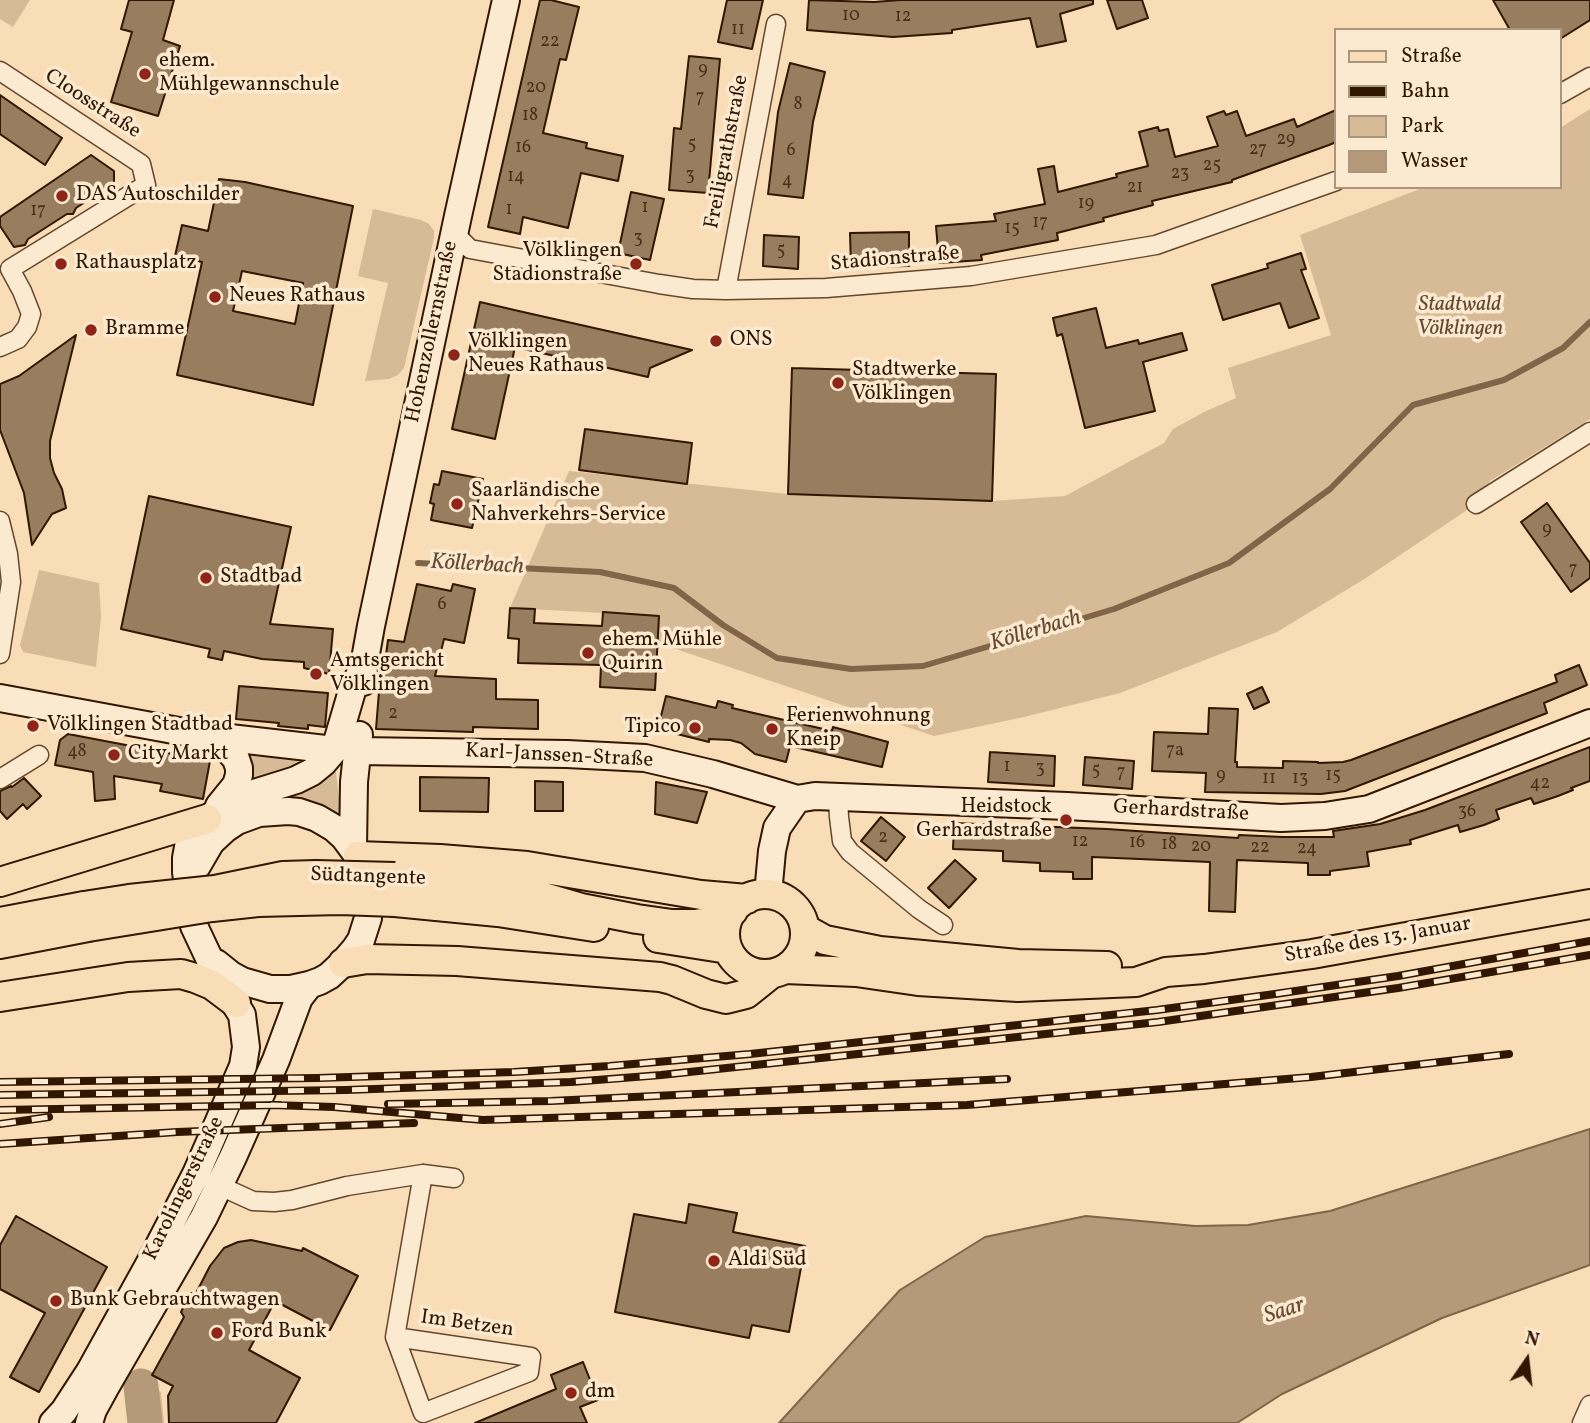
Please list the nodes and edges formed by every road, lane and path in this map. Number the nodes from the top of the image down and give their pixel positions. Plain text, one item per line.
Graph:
1 (506, 0) edge
2 (776, 24) dead end
3 (0, 71) edge
4 (1590, 77) edge
5 (1562, 93) edge
6 (1334, 182) edge
7 (454, 233) junction
8 (726, 290) junction
9 (0, 347) edge
10 (1590, 432) edge
11 (1476, 504) dead end
12 (0, 521) edge
13 (0, 654) edge
14 (0, 698) edge
15 (1590, 723) edge
16 (195, 734) junction
17 (346, 750) junction
18 (38, 755) dead end
19 (0, 779) edge
20 (758, 786) joint
21 (838, 797) junction
22 (797, 799) junction
23 (207, 818) junction
24 (356, 852) junction
25 (0, 882) edge
26 (395, 890) junction
27 (190, 898) junction
28 (749, 901) junction
29 (1590, 904) edge
30 (86, 916) junction
31 (0, 922) edge
32 (943, 925) dead end
33 (805, 929) junction
34 (0, 944) edge
35 (202, 944) junction
36 (728, 949) junction
37 (343, 964) junction
38 (778, 971) junction
39 (1166, 972) junction
40 (309, 985) junction
41 (0, 997) edge
42 (236, 1003) junction
43 (423, 1174) junction
44 (454, 1178) dead end
45 (219, 1186) junction
46 (395, 1337) junction
47 (112, 1376) junction
48 (1590, 1405) edge
49 (53, 1423) edge
50 (89, 1423) edge
51 (108, 1423) edge
52 (1582, 1423) edge

1 - 7 main road, Hohenzollernstraße
2 - 8 street, Freiligrathstraße
3 - 9 street, Cloosstraße
4 - 5 street
6 - 8 street, Stadionstraße
7 - 8 street, Stadionstraße
7 - 17 main road, Hohenzollernstraße
10 - 11 street
12 - 13 street
14 - 16 main road, Karl-Janssen-Straße
15 - 21 main road, Gerhardstraße
16 - 17 main road, Karl-Janssen-Straße
16 - 23 main road
17 - 20 main road, Karl-Janssen-Straße
17 - 23 main road, Karolingerstraße
17 - 24 main road
18 - 19 street
20 - 22 main road, Gerhardstraße
21 - 22 main road, Gerhardstraße
21 - 32 street
22 - 28 main road
23 - 25 main road
23 - 27 main road, Karolingerstraße
24 - 27 main road, Karolingerstraße
24 - 28 main road
24 - 37 main road, Karolingerstraße
26 - 28 main road, Südtangente
26 - 30 main road, Südtangente, bridge
26 - 36 main road, Südtangente
27 - 35 main road, Karolingerstraße
28 - 33 main road
28 - 36 main road
29 - 39 main road, Straße des 13. Januar
30 - 31 main road, Südtangente
30 - 34 main road, Südtangente
33 - 38 main road
33 - 39 main road, Straße des 13. Januar
35 - 40 main road, Karolingerstraße
35 - 42 main road, Karolingerstraße
36 - 38 main road
37 - 38 main road
37 - 40 main road, Karolingerstraße
38 - 39 main road, Straße des 13. Januar
40 - 45 main road, Karolingerstraße
41 - 42 main road
42 - 49 main road, Karolingerstraße
43 - 44 street
43 - 45 street
43 - 46 street, Im Betzen
45 - 47 main road, Karolingerstraße
46 - 46 street, Im Betzen
47 - 50 main road, Karolingerstraße
47 - 51 main road
48 - 52 street

